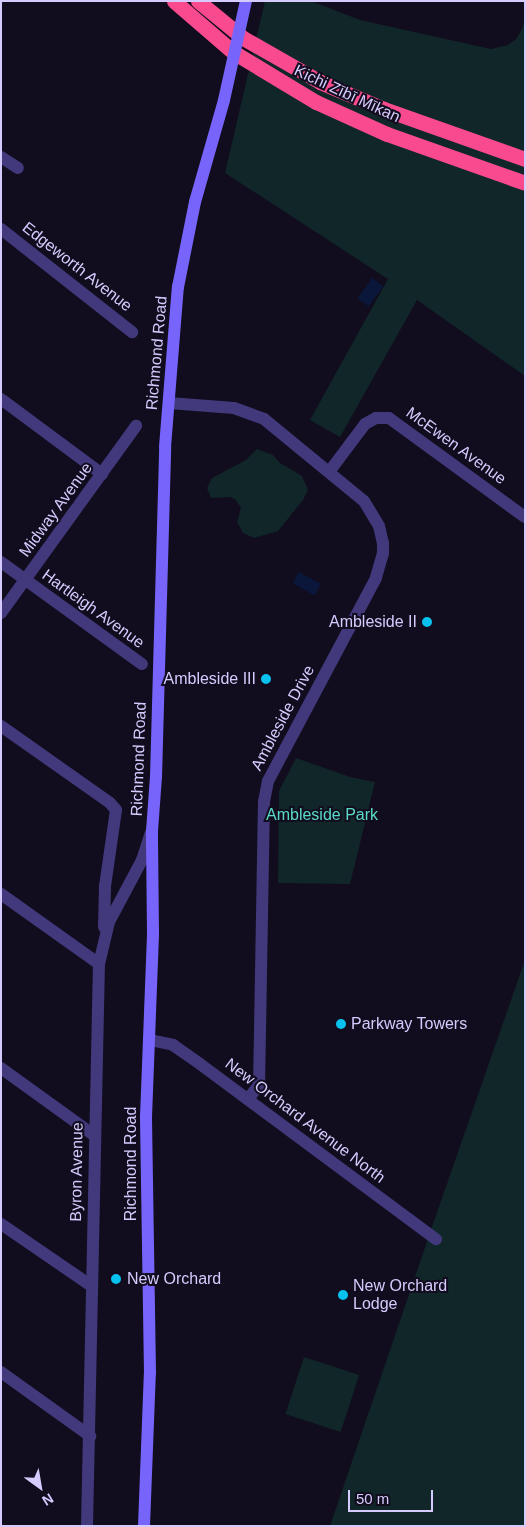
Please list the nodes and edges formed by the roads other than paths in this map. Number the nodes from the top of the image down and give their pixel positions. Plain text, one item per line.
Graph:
1 (174, 1) edge
2 (198, 1) edge
3 (246, 1) edge
4 (1, 157) edge
5 (525, 159) edge
6 (18, 168) dead end
7 (525, 183) edge
8 (1, 229) edge
9 (132, 332) dead end
10 (1, 399) edge
11 (169, 403) junction
12 (136, 426) dead end
13 (329, 472) junction
14 (102, 474) junction
15 (525, 517) edge
16 (1, 562) edge
17 (26, 580) junction
18 (1, 613) edge
19 (142, 664) dead end
20 (1, 726) edge
21 (152, 831) junction
22 (1, 894) edge
23 (104, 936) junction
24 (99, 964) junction
25 (150, 1040) junction
26 (1, 1068) edge
27 (248, 1099) junction
28 (94, 1135) junction
29 (1, 1224) edge
30 (436, 1239) dead end
31 (90, 1285) junction
32 (1, 1372) edge
33 (90, 1436) junction
34 (87, 1526) edge
35 (144, 1526) edge

1 - 7 highway, Kichi Zībī Mīkan
2 - 5 highway, Kichi Zībī Mīkan
3 - 11 main road, Richmond Road, bridge
4 - 6 street
8 - 9 street, Edgeworth Avenue
10 - 14 street
11 - 13 street
11 - 21 main road, Richmond Road
12 - 14 street, Midway Avenue
13 - 15 street, McEwen Avenue
13 - 27 street, Ambleside Drive
14 - 17 street, Midway Avenue
16 - 17 street, Hartleigh Avenue
17 - 18 street, Midway Avenue
17 - 19 street, Hartleigh Avenue
20 - 23 street
21 - 23 street, Byron Avenue
21 - 25 main road, Richmond Road
22 - 24 street
23 - 24 street, Byron Avenue
24 - 28 street, Byron Avenue
25 - 27 street, New Orchard Avenue North
25 - 35 main road, Richmond Road
26 - 28 street
27 - 30 street, New Orchard Avenue North
28 - 31 street, Byron Avenue
29 - 31 street
31 - 33 street, Byron Avenue
32 - 33 street
33 - 34 street, Byron Avenue

